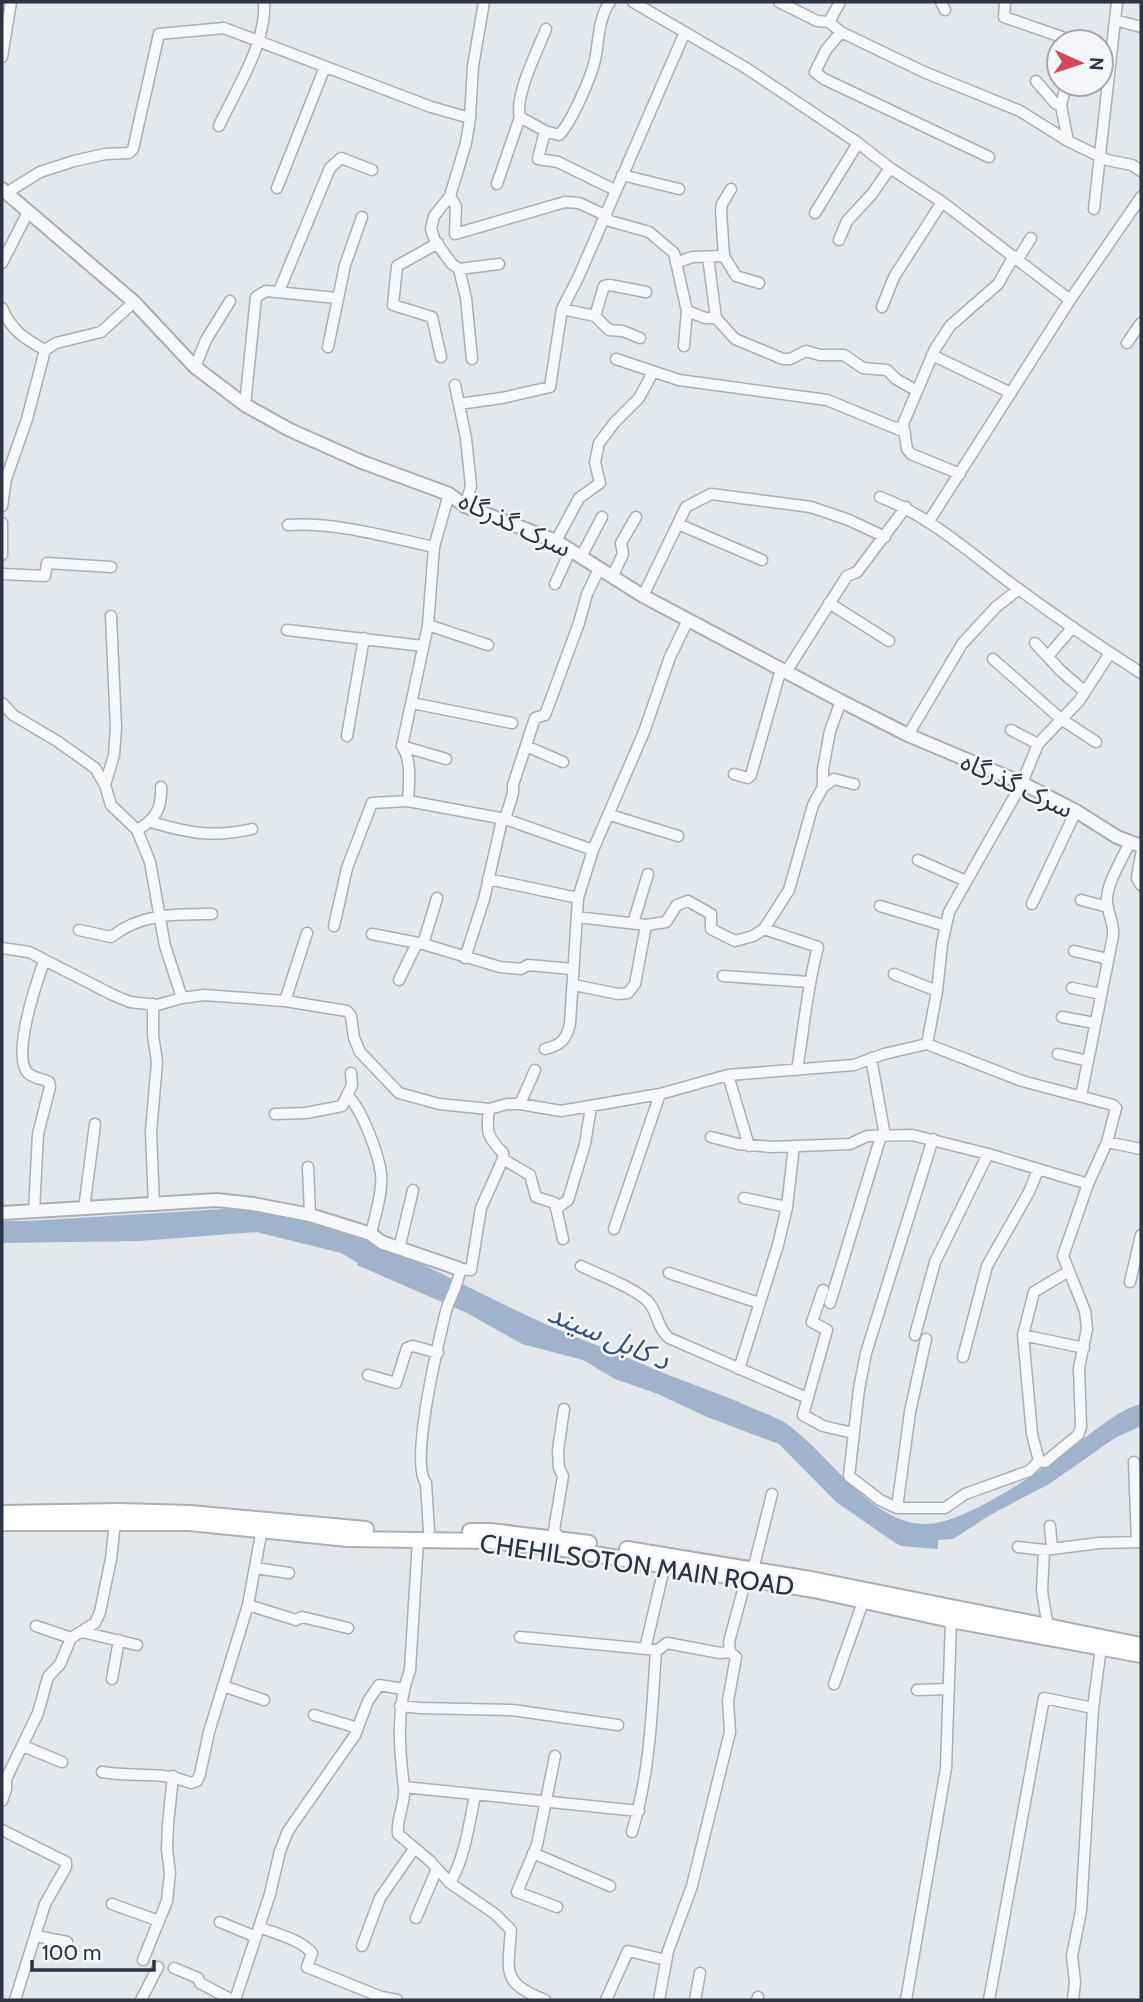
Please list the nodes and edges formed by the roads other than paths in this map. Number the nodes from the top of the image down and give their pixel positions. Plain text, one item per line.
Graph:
1 (12, 2) edge
2 (264, 2) edge
3 (484, 2) edge
4 (610, 2) edge
5 (634, 2) edge
6 (779, 2) edge
7 (840, 2) edge
8 (1005, 2) edge
9 (1117, 2) edge
10 (1115, 20) junction
11 (829, 22) junction
12 (1141, 27) edge
13 (1113, 28) edge
14 (546, 29) dead end
15 (1045, 31) edge
16 (685, 32) junction
17 (841, 32) junction
18 (259, 41) junction
19 (2, 57) edge
20 (325, 67) junction
21 (1035, 81) dead end
22 (1063, 98) edge
23 (1104, 98) edge
24 (1061, 106) junction
25 (520, 117) junction
26 (470, 118) junction
27 (219, 126) dead end
28 (545, 131) junction
29 (1068, 141) junction
30 (858, 143) junction
31 (1101, 156) junction
32 (989, 157) dead end
33 (890, 168) junction
34 (372, 170) dead end
35 (1141, 171) edge
36 (622, 175) junction
37 (497, 184) dead end
38 (277, 188) dead end
39 (680, 189) dead end
40 (731, 189) dead end
41 (615, 190) junction
42 (4, 191) edge
43 (450, 196) junction
44 (1141, 197) edge
45 (942, 202) junction
46 (1094, 209) dead end
47 (28, 212) junction
48 (815, 213) dead end
49 (605, 215) junction
50 (362, 217) dead end
51 (1031, 238) dead end
52 (839, 240) dead end
53 (438, 243) junction
54 (724, 256) junction
55 (708, 257) junction
56 (1016, 258) junction
57 (2, 263) edge
58 (676, 263) junction
59 (499, 264) dead end
60 (459, 269) junction
61 (759, 283) dead end
62 (279, 291) junction
63 (646, 292) dead end
64 (337, 298) junction
65 (1070, 300) junction
66 (230, 301) dead end
67 (134, 302) junction
68 (882, 307) dead end
69 (2, 308) edge
70 (562, 309) junction
71 (687, 312) junction
72 (595, 316) junction
73 (716, 318) junction
74 (1141, 323) edge
75 (639, 338) dead end
76 (1127, 343) dead end
77 (684, 346) dead end
78 (328, 347) dead end
79 (45, 350) junction
80 (932, 355) junction
81 (442, 357) dead end
82 (472, 359) dead end
83 (617, 359) dead end
84 (195, 367) junction
85 (653, 372) junction
86 (455, 385) dead end
87 (916, 391) junction
88 (1011, 393) junction
89 (459, 404) junction
90 (245, 405) junction
91 (905, 432) junction
92 (960, 474) junction
93 (449, 494) junction
94 (880, 497) dead end
95 (2, 506) edge
96 (465, 506) junction
97 (905, 507) junction
98 (602, 517) dead end
99 (636, 517) dead end
100 (929, 522) junction
101 (2, 523) edge
102 (678, 524) junction
103 (288, 525) dead end
104 (885, 537) junction
105 (556, 541) junction
106 (434, 548) junction
107 (577, 552) junction
108 (2, 555) edge
109 (762, 560) dead end
110 (111, 567) dead end
111 (600, 569) junction
112 (2, 574) edge
113 (613, 575) junction
114 (555, 584) dead end
115 (1019, 589) junction
116 (643, 596) junction
117 (829, 603) junction
118 (111, 616) dead end
119 (688, 620) junction
120 (428, 625) junction
121 (1073, 627) junction
122 (287, 630) dead end
123 (364, 638) junction
124 (889, 641) dead end
125 (1035, 643) dead end
126 (488, 645) dead end
127 (423, 646) junction
128 (1110, 653) junction
129 (1048, 656) junction
130 (993, 659) dead end
131 (783, 671) junction
132 (1141, 673) edge
133 (1084, 691) junction
134 (841, 701) junction
135 (412, 703) junction
136 (2, 704) edge
137 (1061, 719) junction
138 (512, 723) dead end
139 (1011, 730) dead end
140 (908, 735) junction
141 (347, 736) dead end
142 (1096, 742) dead end
143 (1038, 744) junction
144 (402, 746) junction
145 (526, 746) junction
146 (446, 759) dead end
147 (563, 762) dead end
148 (734, 774) dead end
149 (1022, 783) junction
150 (854, 784) dead end
151 (105, 785) junction
152 (162, 787) dead end
153 (823, 787) junction
154 (408, 801) junction
155 (1076, 811) junction
156 (610, 815) junction
157 (504, 820) junction
158 (151, 822) junction
159 (252, 829) dead end
160 (136, 830) junction
161 (678, 836) dead end
162 (1135, 844) edge
163 (593, 850) junction
164 (1141, 854) edge
165 (918, 860) dead end
166 (648, 874) dead end
167 (488, 880) junction
168 (966, 881) junction
169 (1141, 885) edge
170 (437, 898) dead end
171 (578, 898) junction
172 (1082, 900) dead end
173 (1032, 904) dead end
174 (880, 906) dead end
175 (1108, 907) junction
176 (212, 914) dead end
177 (160, 915) junction
178 (577, 917) junction
179 (633, 923) junction
180 (646, 925) junction
181 (334, 926) dead end
182 (946, 926) junction
183 (764, 929) junction
184 (79, 930) dead end
185 (307, 933) dead end
186 (372, 934) dead end
187 (420, 943) junction
188 (2, 948) edge
189 (1074, 951) dead end
190 (465, 958) junction
191 (1108, 960) junction
192 (44, 961) junction
193 (573, 969) junction
194 (894, 974) dead end
195 (723, 976) dead end
196 (399, 981) dead end
197 (809, 982) junction
198 (574, 985) junction
199 (1072, 988) dead end
200 (937, 991) junction
201 (1101, 994) junction
202 (182, 998) junction
203 (285, 1001) junction
204 (153, 1004) junction
205 (1062, 1017) dead end
206 (1095, 1023) junction
207 (927, 1044) junction
208 (545, 1049) dead end
209 (1058, 1054) dead end
210 (871, 1058) junction
211 (1088, 1061) junction
212 (536, 1070) dead end
213 (797, 1070) junction
214 (351, 1073) dead end
215 (728, 1075) junction
216 (660, 1094) junction
217 (348, 1096) junction
218 (1081, 1096) junction
219 (520, 1104) junction
220 (591, 1107) junction
221 (489, 1109) junction
222 (275, 1114) dead end
223 (95, 1124) dead end
224 (883, 1136) junction
225 (711, 1137) dead end
226 (933, 1139) junction
227 (1107, 1142) junction
228 (749, 1146) junction
229 (794, 1146) junction
230 (1141, 1149) edge
231 (988, 1154) junction
232 (503, 1159) junction
233 (307, 1167) dead end
234 (1038, 1170) junction
235 (1088, 1184) junction
236 (413, 1190) dead end
237 (744, 1198) dead end
238 (154, 1205) junction
239 (787, 1207) junction
240 (84, 1209) junction
241 (556, 1209) junction
242 (34, 1211) junction
243 (2, 1213) edge
244 (310, 1215) junction
245 (614, 1229) dead end
246 (372, 1234) junction
247 (1141, 1235) edge
248 (563, 1238) dead end
249 (399, 1249) junction
250 (582, 1266) dead end
251 (1069, 1271) junction
252 (669, 1273) dead end
253 (459, 1274) junction
254 (1130, 1282) dead end
255 (823, 1290) dead end
256 (759, 1303) junction
257 (830, 1303) dead end
258 (915, 1335) dead end
259 (1023, 1335) junction
260 (926, 1339) dead end
261 (1084, 1348) junction
262 (438, 1353) junction
263 (963, 1357) dead end
264 (739, 1369) junction
265 (368, 1375) dead end
266 (805, 1398) dead end
267 (564, 1409) dead end
268 (853, 1433) junction
269 (1039, 1461) junction
270 (1133, 1462) dead end
271 (772, 1493) dead end
272 (897, 1508) junction
273 (2, 1513) edge
274 (115, 1522) junction
275 (2, 1523) edge
276 (1050, 1525) dead end
277 (262, 1529) junction
278 (423, 1536) junction
279 (559, 1538) junction
280 (1139, 1542) edge
281 (1018, 1547) dead end
282 (1048, 1549) junction
283 (665, 1564) junction
284 (256, 1568) junction
285 (289, 1573) dead end
286 (750, 1575) junction
287 (864, 1599) junction
288 (248, 1605) junction
289 (951, 1620) junction
290 (36, 1626) dead end
291 (348, 1628) dead end
292 (1048, 1628) junction
293 (82, 1632) junction
294 (520, 1637) dead end
295 (71, 1638) junction
296 (119, 1640) junction
297 (137, 1645) dead end
298 (1141, 1645) edge
299 (1101, 1647) junction
300 (650, 1650) junction
301 (730, 1652) junction
302 (1141, 1655) edge
303 (112, 1679) dead end
304 (834, 1684) dead end
305 (223, 1686) junction
306 (403, 1689) junction
307 (917, 1689) dead end
308 (949, 1689) junction
309 (264, 1700) dead end
310 (400, 1706) junction
311 (1093, 1708) junction
312 (314, 1715) dead end
313 (618, 1725) dead end
314 (358, 1728) junction
315 (23, 1746) junction
316 (555, 1756) dead end
317 (62, 1762) dead end
318 (102, 1772) dead end
319 (173, 1776) junction
320 (4, 1778) edge
321 (404, 1787) junction
322 (475, 1796) junction
323 (2, 1801) edge
324 (545, 1803) junction
325 (639, 1811) junction
326 (2, 1830) edge
327 (632, 1832) dead end
328 (415, 1849) junction
329 (533, 1853) junction
330 (437, 1869) junction
331 (450, 1883) junction
332 (610, 1886) dead end
333 (113, 1904) dead end
334 (557, 1907) dead end
335 (416, 1918) dead end
336 (159, 1922) junction
337 (220, 1922) dead end
338 (257, 1932) junction
339 (36, 1936) junction
340 (67, 1942) dead end
341 (362, 1946) dead end
342 (142, 1960) dead end
343 (666, 1960) junction
344 (158, 1967) dead end
345 (174, 1968) dead end
346 (700, 1973) dead end
347 (15, 2000) edge
348 (141, 2000) edge
349 (233, 2000) edge
350 (397, 2000) edge
351 (545, 2000) edge
352 (606, 2000) edge
353 (659, 2000) edge
354 (695, 2000) edge
355 (906, 2000) edge
356 (989, 2000) edge
357 (1073, 2000) edge

1 - 19 street
2 - 18 street
3 - 26 street
4 - 28 street
5 - 16 street
6 - 11 street
7 - 11 street
8 - 15 street
9 - 10 street
10 - 12 street
10 - 13 street
11 - 17 street
14 - 25 street
16 - 30 street
16 - 36 street
17 - 29 street
17 - 32 street
18 - 20 street
18 - 27 street
18 - 42 street
20 - 26 street
20 - 38 street
21 - 24 street
22 - 24 street
23 - 31 street
24 - 29 street
25 - 28 street
25 - 37 street
26 - 43 street
28 - 41 street
29 - 31 street
30 - 33 street
30 - 48 street
31 - 35 street
31 - 46 street
33 - 45 street
33 - 52 street
34 - 62 street
36 - 39 street
36 - 41 street
40 - 54 street
41 - 49 street
42 - 47 street, سرک گذرگاه
43 - 49 street
43 - 53 street
44 - 65 street
45 - 56 street
45 - 68 street
47 - 57 street
47 - 67 street, سرک گذرگاه
49 - 58 street
49 - 70 street
50 - 64 street
51 - 56 street
53 - 60 street
53 - 81 street
54 - 55 street
54 - 61 street
55 - 58 street
55 - 73 street
56 - 65 street
56 - 80 street
58 - 71 street
59 - 60 street
60 - 82 street
62 - 64 street
62 - 90 street
63 - 72 street
64 - 78 street
65 - 88 street
66 - 84 street
67 - 79 street
67 - 84 street, سرک گذرگاه
69 - 79 street
70 - 72 street
70 - 89 street
71 - 73 street
71 - 77 street
72 - 75 street
73 - 87 street
74 - 76 street
79 - 95 street
80 - 87 street
80 - 88 street
83 - 85 street
84 - 90 street, سرک گذرگاه
85 - 91 street
85 - 105 street
86 - 89 street
87 - 91 street
88 - 92 street
89 - 96 street
90 - 93 street, سرک گذرگاه
91 - 92 street
92 - 100 street
93 - 96 street, سرک گذرگاه
93 - 106 street
94 - 97 street
96 - 105 street, سرک گذرگاه
97 - 100 street
97 - 104 street
98 - 107 street
99 - 113 street
100 - 115 street
101 - 108 street
102 - 104 street
102 - 109 street
102 - 116 street
103 - 106 street
104 - 117 street
105 - 107 street, سرک گذرگاه
106 - 120 street
107 - 111 street, سرک گذرگاه
107 - 114 street
110 - 112 street
111 - 113 street, سرک گذرگاه
111 - 145 street
113 - 116 street, سرک گذرگاه
115 - 121 street
115 - 140 street
116 - 119 street, سرک گذرگاه
117 - 124 street
117 - 131 street
118 - 151 street
119 - 131 street, سرک گذرگاه
119 - 156 street
120 - 126 street
120 - 127 street
121 - 128 street
121 - 129 street
122 - 123 street
123 - 127 street
123 - 141 street
125 - 129 street
127 - 135 street
128 - 132 street
128 - 133 street
129 - 133 street
130 - 137 street
131 - 134 street, سرک گذرگاه
131 - 148 street
133 - 137 street
134 - 140 street, سرک گذرگاه
134 - 153 street
135 - 138 street
135 - 144 street
136 - 151 street
137 - 142 street
137 - 143 street
139 - 143 street
140 - 149 street, سرک گذرگاه
143 - 149 street
144 - 146 street
144 - 154 street
145 - 147 street
145 - 157 street
149 - 155 street, سرک گذرگاه
149 - 168 street
150 - 153 street
151 - 160 street
152 - 158 street
153 - 183 street
154 - 157 street
154 - 181 street
155 - 162 street, سرک گذرگاه
155 - 173 street
156 - 161 street
156 - 163 street
157 - 163 street
157 - 167 street
158 - 159 street
158 - 160 street
160 - 177 street
162 - 175 street
163 - 171 street
164 - 169 street
165 - 168 street
166 - 179 street
167 - 171 street
167 - 190 street
168 - 182 street
170 - 187 street
171 - 178 street
172 - 175 street
174 - 182 street
175 - 191 street
176 - 177 street
177 - 184 street
177 - 202 street
178 - 179 street
178 - 193 street
179 - 180 street
180 - 183 street
180 - 198 street
182 - 200 street
183 - 197 street
185 - 203 street
186 - 187 street
187 - 190 street
187 - 196 street
188 - 192 street
189 - 191 street
190 - 193 street
191 - 201 street
192 - 204 street
192 - 242 street
193 - 198 street
194 - 200 street
195 - 197 street
197 - 213 street
198 - 208 street
199 - 201 street
200 - 207 street
201 - 206 street
202 - 203 street
202 - 204 street
203 - 221 street
204 - 238 street
205 - 206 street
206 - 211 street
207 - 210 street
207 - 218 street
209 - 211 street
210 - 213 street
210 - 224 street
211 - 218 street
212 - 219 street
213 - 215 street
214 - 217 street
215 - 216 street
215 - 228 street
216 - 220 street
216 - 245 street
217 - 222 street
217 - 246 street
218 - 227 street
219 - 220 street
219 - 221 street
220 - 241 street
221 - 232 street
223 - 240 street
224 - 226 street
224 - 229 street
224 - 257 street
225 - 228 street
226 - 231 street
226 - 268 street
227 - 230 street
227 - 235 street
228 - 229 street
229 - 239 street
231 - 234 street
231 - 258 street
232 - 241 street
232 - 253 street
233 - 244 street
234 - 235 street
234 - 263 street
235 - 251 street
236 - 249 street
237 - 239 street
238 - 240 street
238 - 244 street
239 - 256 street
240 - 242 street
241 - 248 street
242 - 243 street
244 - 246 street
246 - 249 street
247 - 254 street
249 - 253 street
250 - 264 street
251 - 259 street
251 - 261 street
252 - 256 street
253 - 262 street
255 - 268 street
256 - 264 street
259 - 261 street
259 - 269 street
260 - 272 street
261 - 269 street
262 - 265 street
262 - 278 street
264 - 266 street
267 - 279 street
268 - 272 street
269 - 272 street
270 - 280 street
271 - 286 street
273 - 278 main road, CHEHILSOTON MAIN ROAD
274 - 275 main road, CHEHILSOTON MAIN ROAD
274 - 277 main road, CHEHILSOTON MAIN ROAD
274 - 293 street
276 - 282 street
277 - 278 main road, CHEHILSOTON MAIN ROAD
277 - 284 street
278 - 279 main road, CHEHILSOTON MAIN ROAD
278 - 283 main road, CHEHILSOTON MAIN ROAD
278 - 306 street
279 - 286 main road, CHEHILSOTON MAIN ROAD
280 - 282 street
281 - 282 street
282 - 292 street
283 - 286 main road, CHEHILSOTON MAIN ROAD
283 - 300 street
284 - 285 street
284 - 288 street
286 - 287 main road, CHEHILSOTON MAIN ROAD
286 - 292 main road, CHEHILSOTON MAIN ROAD
286 - 301 street
287 - 289 main road, CHEHILSOTON MAIN ROAD
287 - 304 street
288 - 291 street
288 - 305 street
289 - 299 main road, CHEHILSOTON MAIN ROAD
289 - 308 street
290 - 295 street
292 - 298 main road, CHEHILSOTON MAIN ROAD
293 - 295 street
293 - 296 street
294 - 300 street
295 - 315 street
296 - 297 street
296 - 303 street
299 - 302 main road, CHEHILSOTON MAIN ROAD
299 - 311 street
300 - 301 street
300 - 325 street
301 - 343 street
305 - 309 street
305 - 319 street
306 - 310 street
306 - 314 street
307 - 308 street
308 - 355 street
310 - 313 street
310 - 321 street
311 - 356 street
311 - 357 street
312 - 314 street
314 - 338 street
315 - 317 street
315 - 320 street
316 - 324 street
318 - 319 street
319 - 336 street
320 - 323 street
321 - 322 street
321 - 328 street
322 - 324 street
322 - 331 street
324 - 325 street
324 - 329 street
325 - 327 street
326 - 339 street
328 - 330 street
328 - 341 street
329 - 332 street
329 - 334 street
330 - 331 street
330 - 335 street
331 - 351 street
333 - 336 street
336 - 342 street
337 - 338 street
338 - 349 street
338 - 350 street
339 - 340 street
339 - 347 street
343 - 352 street
343 - 353 street
344 - 348 street
345 - 349 street
346 - 354 street

